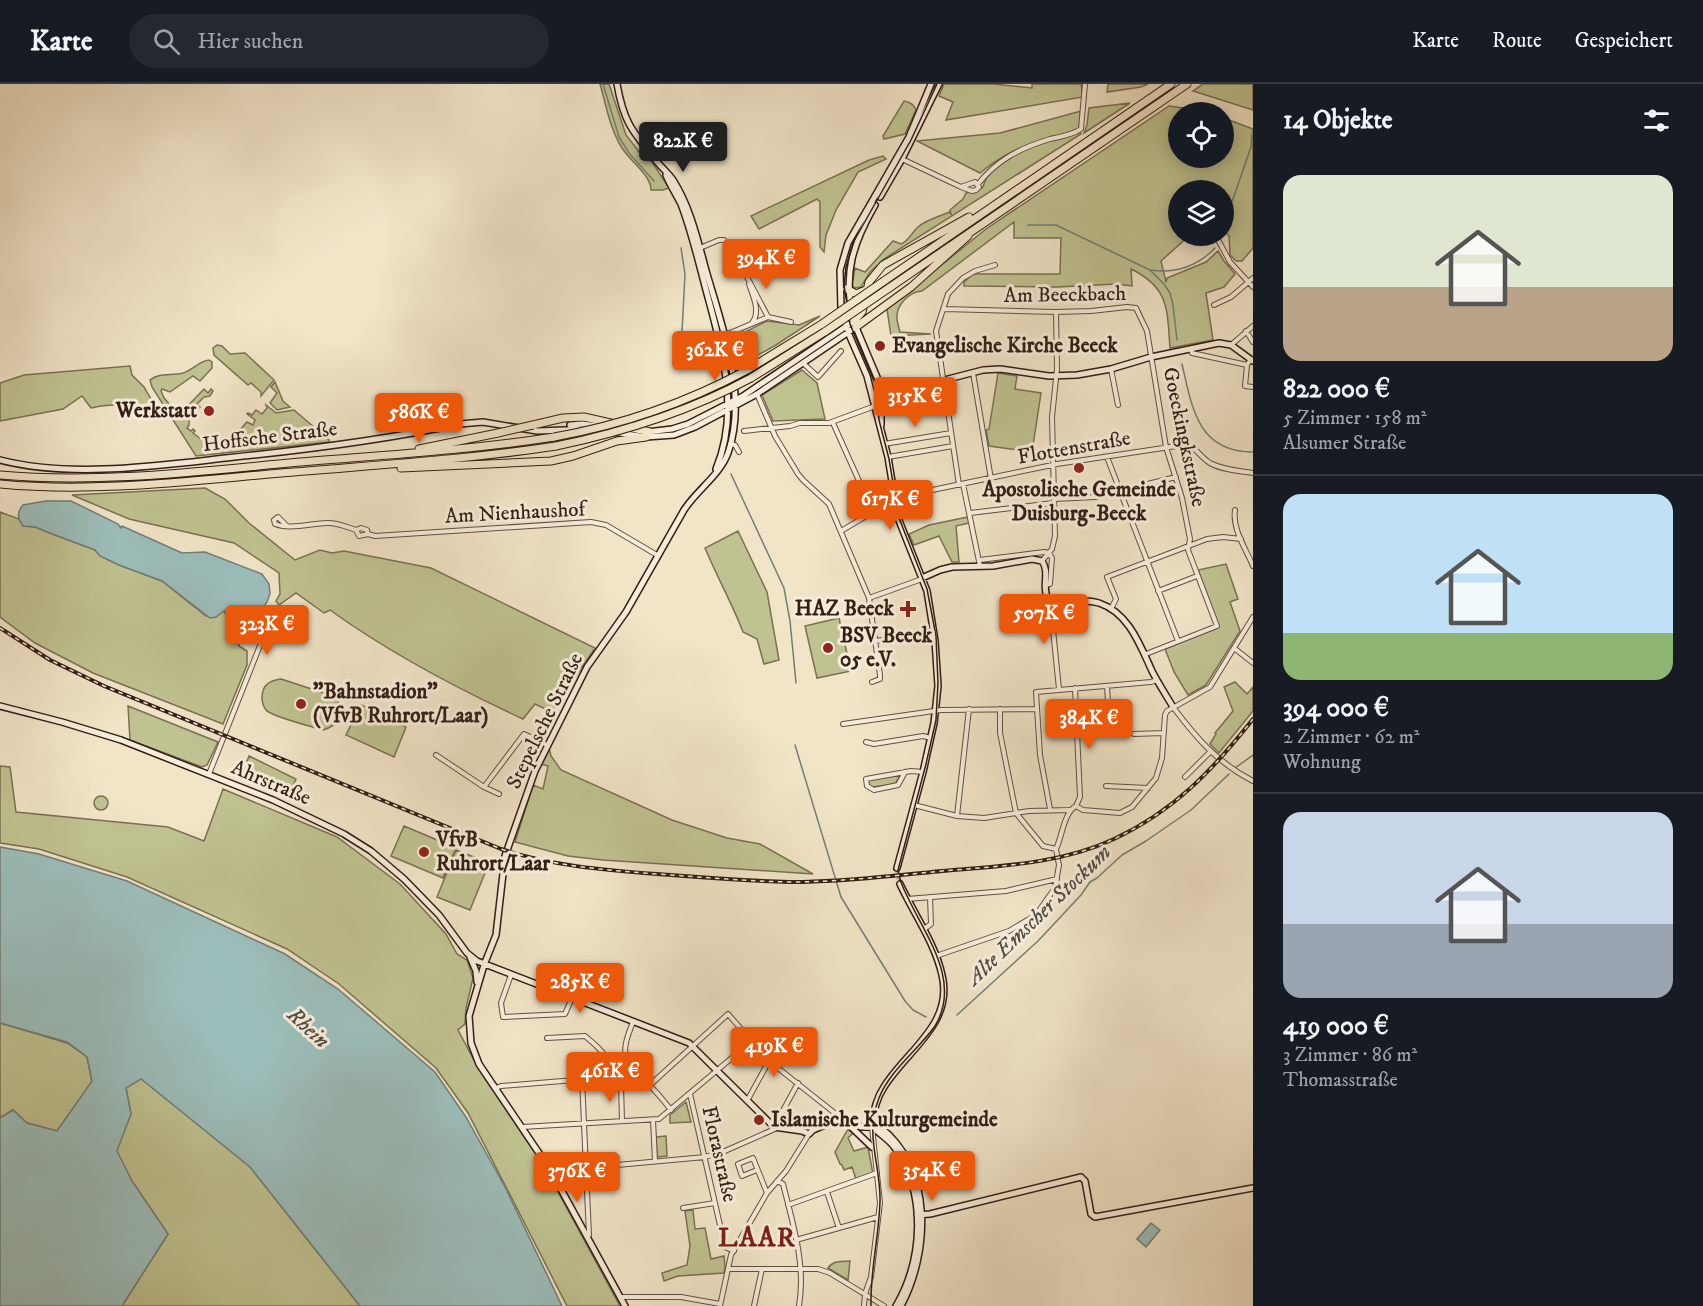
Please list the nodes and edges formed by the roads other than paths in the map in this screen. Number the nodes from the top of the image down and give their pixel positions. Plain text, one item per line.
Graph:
1 (617, 84) edge
2 (931, 84) edge
3 (939, 84) edge
4 (1085, 84) edge
5 (1171, 84) edge
6 (1187, 84) edge
7 (911, 137) junction
8 (900, 158) junction
9 (664, 171) junction
10 (978, 184) junction
11 (962, 187) junction
12 (993, 205) junction
13 (971, 231) junction
14 (1221, 246) edge
15 (700, 248) junction
16 (995, 265) dead end
17 (746, 272) junction
18 (1253, 278) edge
19 (1249, 283) junction
20 (1253, 287) edge
21 (848, 289) junction
22 (866, 290) junction
23 (1215, 305) dead end
24 (944, 309) junction
25 (1056, 312) junction
26 (768, 317) junction
27 (791, 322) dead end
28 (855, 324) junction
29 (751, 325) junction
30 (1253, 326) edge
31 (847, 329) junction
32 (1246, 331) junction
33 (721, 337) junction
34 (836, 340) junction
35 (1253, 342) edge
36 (1231, 345) junction
37 (854, 347) junction
38 (1191, 349) junction
39 (841, 351) dead end
40 (1151, 357) junction
41 (1252, 360) edge
42 (803, 363) junction
43 (1247, 365) junction
44 (1111, 369) junction
45 (973, 373) junction
46 (1056, 376) junction
47 (942, 382) junction
48 (880, 387) junction
49 (915, 387) junction
50 (1253, 387) edge
51 (734, 388) junction
52 (754, 392) junction
53 (895, 392) junction
54 (881, 401) junction
55 (731, 405) junction
56 (1118, 405) dead end
57 (875, 406) junction
58 (711, 420) junction
59 (833, 423) junction
60 (727, 428) junction
61 (773, 428) junction
62 (881, 430) junction
63 (744, 431) dead end
64 (673, 432) junction
65 (951, 433) junction
66 (648, 434) junction
67 (730, 444) junction
68 (884, 444) junction
69 (953, 446) junction
70 (1166, 447) junction
71 (739, 452) dead end
72 (391, 455) junction
73 (888, 457) junction
74 (1107, 457) junction
75 (0, 460) edge
76 (381, 465) junction
77 (1052, 465) junction
78 (1253, 472) edge
79 (0, 475) edge
80 (712, 477) junction
81 (1176, 477) junction
82 (991, 479) junction
83 (0, 484) edge
84 (961, 484) junction
85 (1119, 490) junction
86 (1054, 501) junction
87 (895, 502) junction
88 (1235, 510) dead end
89 (873, 512) junction
90 (970, 513) junction
91 (287, 526) dead end
92 (841, 531) junction
93 (1240, 539) junction
94 (1187, 546) junction
95 (1049, 553) junction
96 (657, 555) junction
97 (1042, 561) junction
98 (1146, 561) junction
99 (980, 563) junction
100 (1253, 566) edge
101 (1197, 576) junction
102 (922, 578) junction
103 (1045, 585) junction
104 (1158, 591) junction
105 (869, 598) junction
106 (1050, 599) junction
107 (1111, 609) junction
108 (1253, 617) edge
109 (265, 633) dead end
110 (934, 633) junction
111 (875, 641) junction
112 (1178, 641) junction
113 (1234, 648) junction
114 (1146, 654) junction
115 (1253, 663) edge
116 (1157, 680) junction
117 (872, 681) dead end
118 (1107, 686) junction
119 (1075, 688) junction
120 (1059, 689) junction
121 (2, 706) edge
122 (1173, 707) junction
123 (1036, 709) junction
124 (969, 710) junction
125 (1000, 710) junction
126 (936, 711) junction
127 (0, 713) edge
128 (843, 724) dead end
129 (1163, 733) junction
130 (1110, 734) dead end
131 (1134, 734) dead end
132 (931, 738) junction
133 (866, 742) dead end
134 (547, 745) junction
135 (1211, 751) junction
136 (436, 755) dead end
137 (905, 772) junction
138 (923, 772) junction
139 (208, 774) junction
140 (1185, 777) dead end
141 (1253, 781) edge
142 (1106, 786) dead end
143 (484, 787) junction
144 (1148, 788) junction
145 (500, 794) dead end
146 (914, 805) junction
147 (1076, 806) junction
148 (1050, 809) junction
149 (1070, 810) junction
150 (1016, 813) junction
151 (957, 816) junction
152 (1056, 849) junction
153 (897, 868) tunnel mouth
154 (1057, 879) junction
155 (900, 884) tunnel mouth
156 (930, 897) junction
157 (908, 899) junction
158 (923, 930) junction
159 (467, 953) junction
160 (936, 956) junction
161 (484, 965) junction
162 (511, 975) junction
163 (478, 984) junction
164 (572, 998) junction
165 (633, 1022) junction
166 (547, 1038) dead end
167 (752, 1041) junction
168 (692, 1046) junction
169 (769, 1060) junction
170 (717, 1071) junction
171 (582, 1079) junction
172 (609, 1083) junction
173 (798, 1083) junction
174 (648, 1084) junction
175 (621, 1085) junction
176 (496, 1088) junction
177 (690, 1094) junction
178 (747, 1101) junction
179 (671, 1110) junction
180 (841, 1118) junction
181 (653, 1120) junction
182 (622, 1121) junction
183 (849, 1121) junction
184 (584, 1122) junction
185 (872, 1126) junction
186 (522, 1127) junction
187 (775, 1127) junction
188 (809, 1134) junction
189 (872, 1147) junction
190 (705, 1157) junction
191 (656, 1161) junction
192 (586, 1167) junction
193 (758, 1170) junction
194 (550, 1171) junction
195 (877, 1173) junction
196 (777, 1181) junction
197 (1253, 1188) edge
198 (827, 1192) junction
199 (767, 1193) junction
200 (715, 1203) junction
201 (788, 1205) junction
202 (683, 1208) dead end
203 (919, 1215) junction
204 (878, 1217) junction
205 (839, 1228) junction
206 (588, 1236) junction
207 (796, 1240) junction
208 (734, 1251) junction
209 (801, 1268) junction
210 (728, 1269) junction
211 (762, 1269) junction
212 (865, 1294) junction
213 (620, 1297) junction
214 (720, 1305) edge
215 (625, 1306) edge
216 (754, 1306) edge
217 (799, 1306) edge
218 (864, 1306) edge
219 (884, 1306) edge
220 (896, 1306) edge
221 (901, 1306) edge

1 - 9 street
2 - 7 street
3 - 7 street
4 - 10 street
5 - 12 highway
6 - 13 highway
7 - 8 street
8 - 11 street
8 - 21 street
8 - 31 street
9 - 15 street
9 - 33 street
10 - 11 street
10 - 11 street
12 - 22 highway
12 - 72 highway, bridge
13 - 28 highway
13 - 76 highway, bridge
14 - 19 street
15 - 17 street
15 - 33 street
16 - 24 street
17 - 26 street
17 - 29 street
18 - 19 street
19 - 20 street
19 - 23 street
21 - 22 highway
21 - 28 street
22 - 28 highway
24 - 25 street, Am Beeckbach
24 - 47 street
25 - 40 street, Am Beeckbach
25 - 46 street
26 - 27 street
26 - 29 street
28 - 31 street, Hoffsche Straße
28 - 48 street
29 - 33 street
30 - 32 street
31 - 34 street, Hoffsche Straße
31 - 37 street
31 - 52 street, Hoffsche Straße
32 - 35 street
32 - 36 street
33 - 51 street
33 - 55 street
34 - 37 street
34 - 42 street, Hoffsche Straße
36 - 38 street
36 - 41 street
37 - 57 street
38 - 40 street
38 - 43 street
39 - 42 street
40 - 44 street
40 - 70 street, Goeckingkstraße
41 - 43 street
42 - 52 street, Hoffsche Straße
43 - 50 street
44 - 46 street
44 - 56 street
45 - 46 street
45 - 47 street
45 - 82 street
46 - 77 street
47 - 49 street
47 - 65 street
48 - 53 street
48 - 54 street
49 - 53 street
49 - 54 street
51 - 52 street
51 - 55 street
52 - 55 street, Hoffsche Straße
52 - 61 street
53 - 54 street
54 - 57 street
54 - 62 street
55 - 58 street, Hoffsche Straße
55 - 60 street, Stepelsche Straße
55 - 64 street, Hoffsche Straße
55 - 67 street, Stepelsche Straße
57 - 59 street
57 - 62 street
58 - 60 street
58 - 64 street, Hoffsche Straße
59 - 61 street
59 - 89 street
60 - 80 street, Stepelsche Straße
61 - 63 street
61 - 92 street
62 - 68 street
64 - 66 street, Hoffsche Straße
65 - 68 street
65 - 69 street
66 - 72 highway, bridge
66 - 75 street, Hoffsche Straße
66 - 76 highway
67 - 71 street
67 - 80 street, Stepelsche Straße
68 - 73 street
69 - 73 street
69 - 84 street
70 - 74 street, Flottenstraße
70 - 78 street, Flottenstraße
70 - 81 street, Goeckingkstraße
72 - 79 highway
73 - 87 street
74 - 77 street, Flottenstraße
74 - 85 street
76 - 83 highway
77 - 82 street, Flottenstraße
77 - 86 street
80 - 96 street, Stepelsche Straße
81 - 85 street
81 - 94 street, Goeckingkstraße
82 - 84 street, Flottenstraße
84 - 87 street, Flottenstraße
84 - 90 street
85 - 86 street
85 - 98 street
86 - 90 street
86 - 95 street
87 - 89 street, Flottenstraße
87 - 102 street
88 - 93 street
89 - 92 street, Flottenstraße
90 - 99 street
91 - 96 street, Am Nienhaushof
92 - 105 street
93 - 94 street
93 - 100 street
94 - 98 street
94 - 101 street, Goeckingkstraße
95 - 97 street
95 - 99 street
95 - 103 street
96 - 134 street, Stepelsche Straße
97 - 99 street
97 - 103 street
98 - 104 street
98 - 107 street
99 - 102 street
101 - 104 street
101 - 112 street, Goeckingkstraße
102 - 105 street
102 - 110 street
103 - 106 street
104 - 112 street
105 - 111 street
106 - 107 street
106 - 120 street
107 - 114 street
108 - 113 street
109 - 139 street
110 - 111 street
110 - 126 street
111 - 117 street
112 - 114 street
113 - 115 street
113 - 122 street
114 - 116 street
116 - 118 street
116 - 122 street
118 - 119 street
118 - 130 street
119 - 120 street
119 - 147 street
120 - 123 street
121 - 127 street
121 - 139 street, Ahrstraße
122 - 129 street
122 - 135 street
123 - 125 street
123 - 148 street
124 - 125 street
124 - 126 street
124 - 151 street
125 - 150 street
126 - 128 street
126 - 132 street
129 - 131 street
129 - 144 street
132 - 133 street
132 - 138 street
134 - 143 street
134 - 161 street, Stepelsche Straße
135 - 140 street
135 - 141 street
136 - 143 street
137 - 137 street
137 - 138 street
138 - 146 street
139 - 159 street, Ahrstraße
142 - 144 street
143 - 145 street
144 - 147 street
146 - 151 street
146 - 153 street
147 - 149 street
148 - 149 street
148 - 150 street
149 - 152 street
150 - 151 street
150 - 152 street
152 - 154 street
154 - 156 street
154 - 160 street
155 - 157 street
156 - 157 street
156 - 158 street
157 - 158 street
158 - 160 street
159 - 161 street, Ahrstraße
159 - 163 street
160 - 185 street
161 - 162 street, Ahrstraße
161 - 163 street, Stepelsche Straße
162 - 164 street, Ahrstraße
162 - 164 street
163 - 176 street, Stepelsche Straße
164 - 165 street, Ahrstraße
165 - 168 street, Ahrstraße
165 - 174 street
166 - 172 street
167 - 168 street
167 - 169 street
167 - 170 street
168 - 170 street
168 - 174 street
169 - 173 street
169 - 178 street
170 - 177 street
170 - 178 street
171 - 172 street
171 - 176 street
171 - 184 street
172 - 175 street
173 - 180 street
173 - 187 street
174 - 175 street
174 - 179 street
175 - 182 street
176 - 186 street
177 - 179 street
177 - 190 street, Florastraße
178 - 187 street
179 - 181 street
180 - 183 street
180 - 188 street
181 - 182 street
181 - 191 street
182 - 184 street
183 - 185 street
183 - 189 street
184 - 186 street
184 - 192 street
185 - 189 street
185 - 203 street
186 - 194 street
187 - 188 street
187 - 190 street
188 - 196 street
189 - 195 street
190 - 191 street
190 - 200 street, Florastraße
191 - 192 street
192 - 194 street
192 - 206 street
193 - 193 street
193 - 199 street
194 - 206 street
195 - 198 street
195 - 204 street
196 - 199 street
196 - 201 street
197 - 203 street
198 - 201 street
198 - 205 street
199 - 208 street
200 - 202 street
200 - 208 street, Florastraße
201 - 207 street
203 - 220 street
203 - 221 street
204 - 205 street
204 - 212 street
205 - 207 street
206 - 213 street
207 - 209 street
208 - 210 street
209 - 211 street
209 - 212 street
209 - 217 street
210 - 211 street
210 - 214 street
211 - 216 street
212 - 218 street
212 - 219 street
213 - 214 street
213 - 215 street

